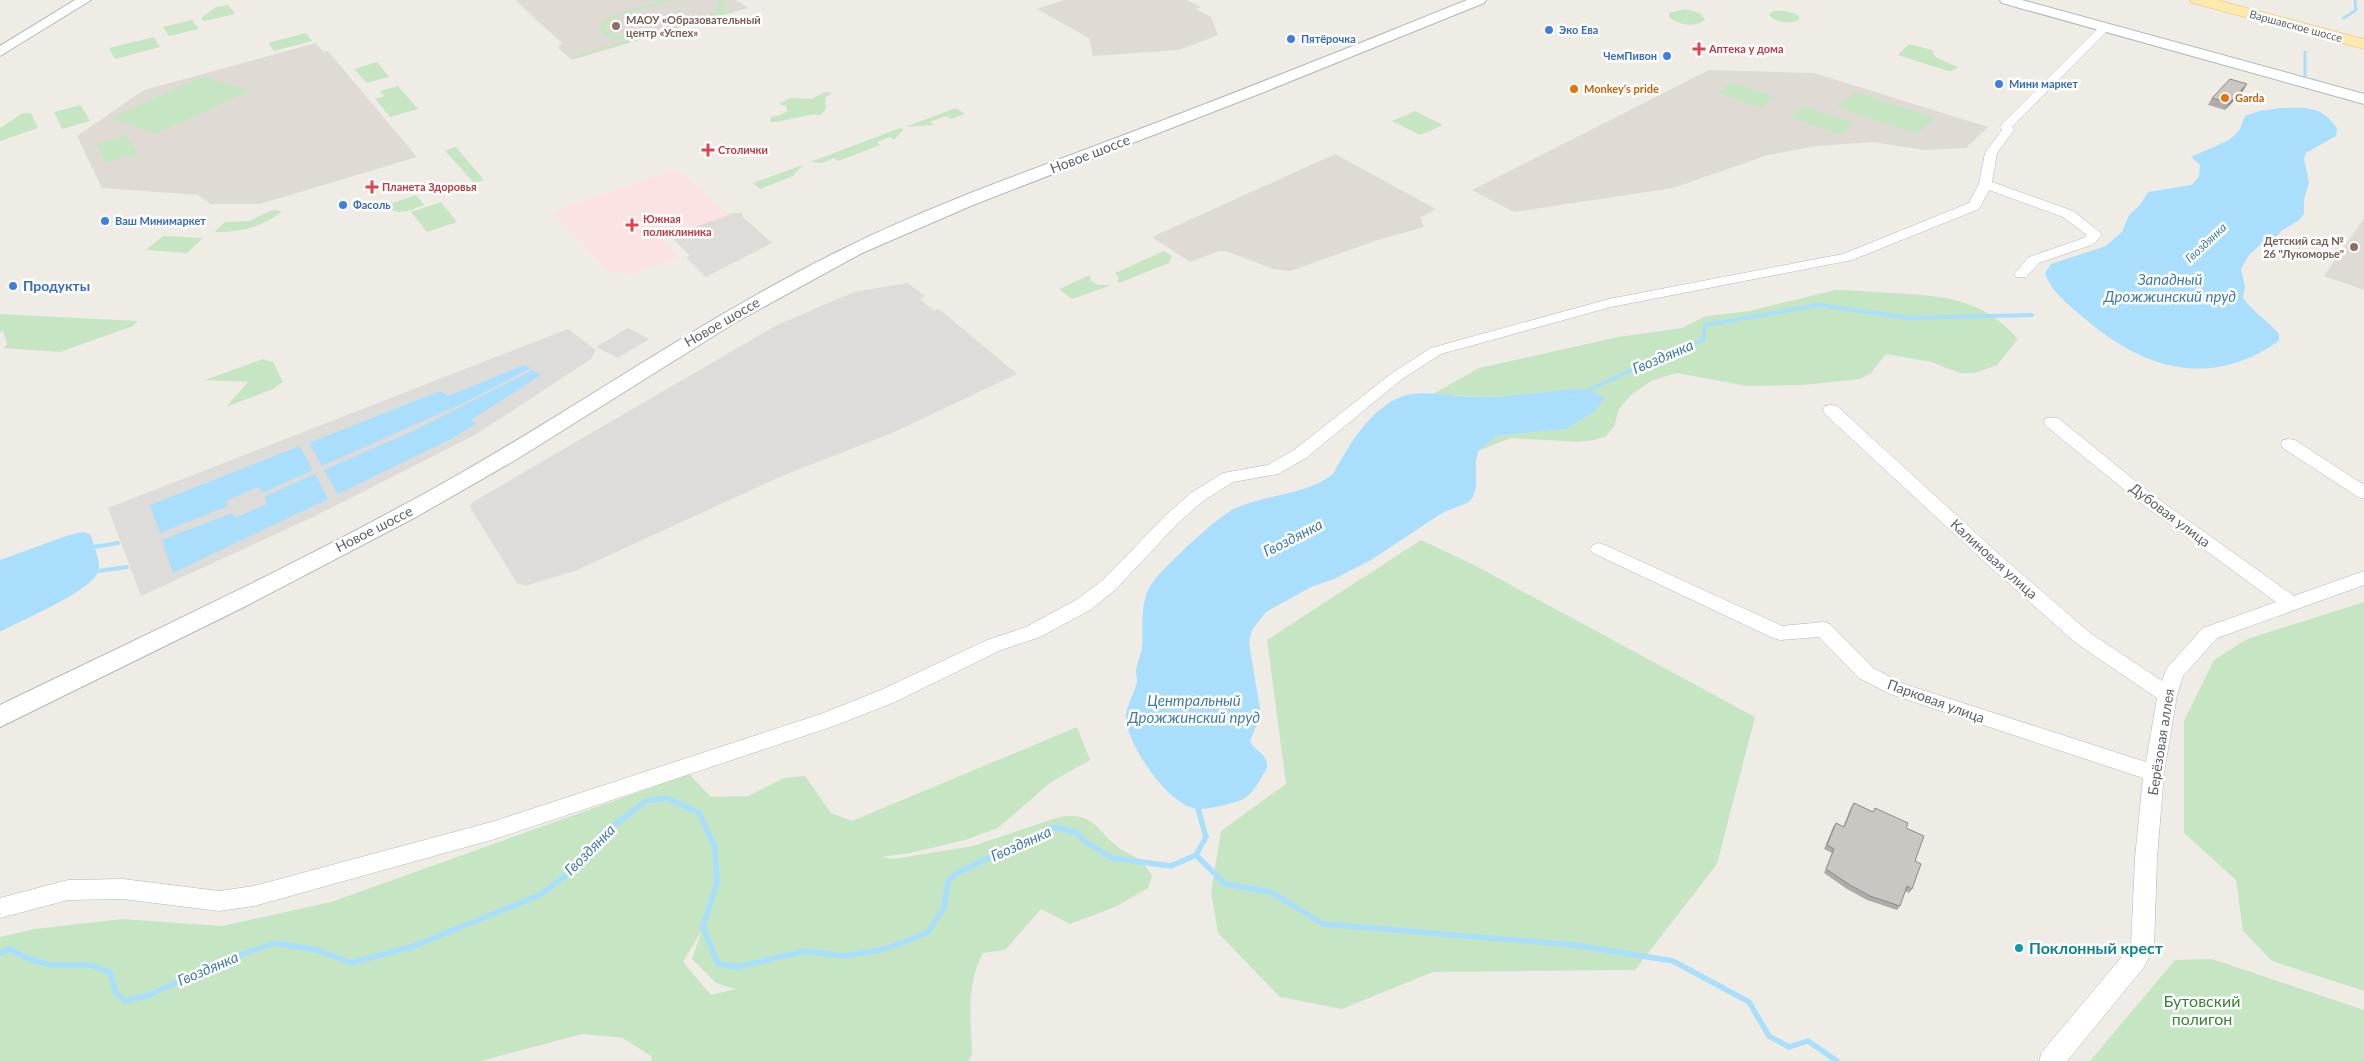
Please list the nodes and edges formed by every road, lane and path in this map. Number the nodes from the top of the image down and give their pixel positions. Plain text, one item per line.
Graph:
1 (84, 0) edge
2 (1479, 0) edge
3 (2007, 0) edge
4 (2198, 0) edge
5 (2234, 0) edge
6 (2105, 27) junction
7 (2364, 34) edge
8 (2364, 44) edge
9 (0, 52) edge
10 (2364, 99) edge
11 (1985, 184) junction
12 (2021, 274) dead end
13 (1831, 410) dead end
14 (2052, 422) dead end
15 (2289, 444) dead end
16 (2364, 493) edge
17 (1599, 549) dead end
18 (2364, 578) edge
19 (2291, 603) junction
20 (2167, 696) junction
21 (0, 717) edge
22 (2154, 773) junction
23 (0, 908) edge
24 (2051, 1061) edge

1 - 9 street
2 - 21 street, Новое шоссе
3 - 6 street
4 - 8 main road, Варшавское шоссе
5 - 7 main road, Варшавское шоссе
6 - 10 street
6 - 11 street
11 - 12 street
11 - 23 street
13 - 20 street, Калиновая улица
14 - 19 street, Дубовая улица
15 - 16 street
17 - 22 street, Парковая улица
18 - 19 street, Берёзовая аллея
19 - 20 street, Берёзовая аллея
20 - 22 street, Берёзовая аллея
22 - 24 street, Берёзовая аллея

